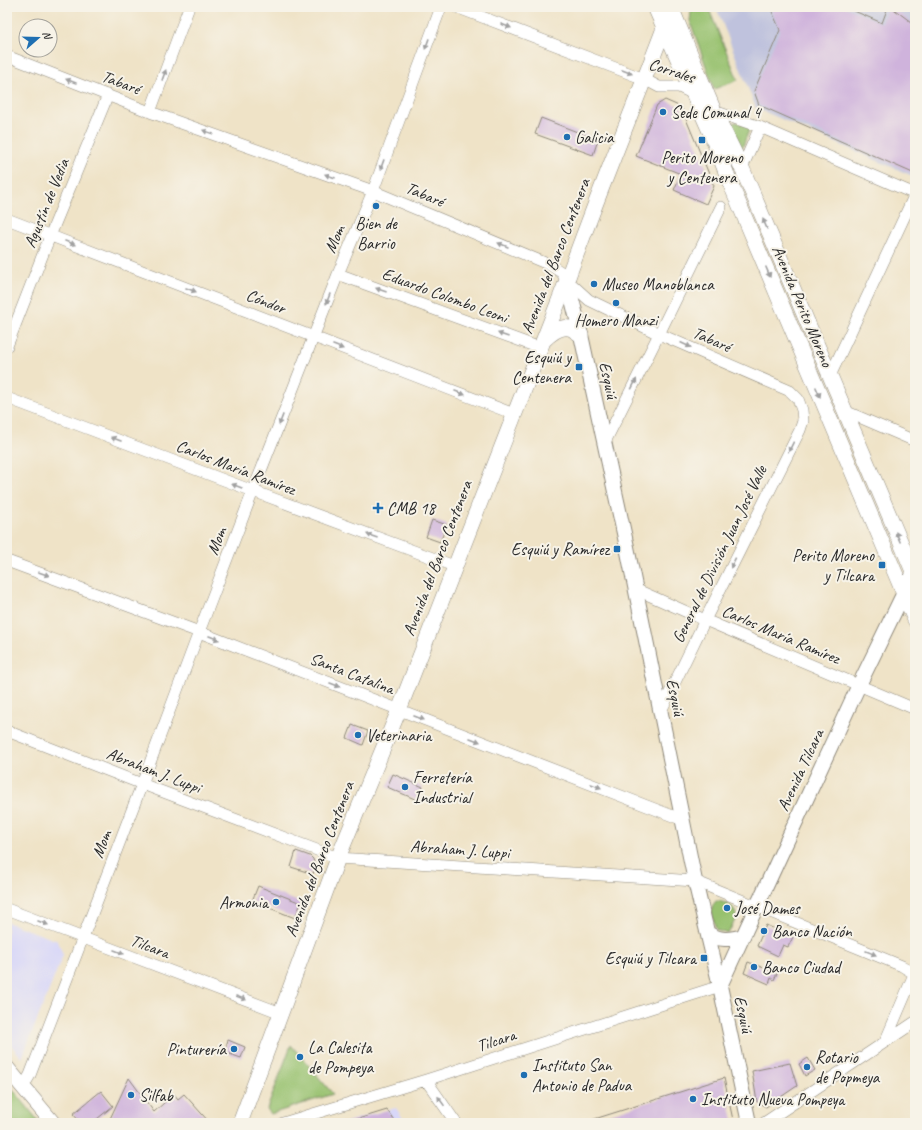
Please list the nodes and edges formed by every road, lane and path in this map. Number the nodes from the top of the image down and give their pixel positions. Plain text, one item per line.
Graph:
1 (189, 7) edge
2 (441, 7) edge
3 (456, 7) edge
4 (655, 7) edge
5 (671, 7) edge
6 (664, 28) junction
7 (7, 56) edge
8 (644, 79) junction
9 (692, 93) junction
10 (108, 95) junction
11 (714, 110) junction
12 (150, 112) junction
13 (760, 127) junction
14 (742, 168) junction
15 (372, 191) junction
16 (915, 194) edge
17 (721, 207) dead end
18 (7, 219) edge
19 (50, 236) junction
20 (338, 274) junction
21 (567, 280) junction
22 (659, 334) junction
23 (581, 335) junction
24 (313, 337) junction
25 (541, 344) junction
26 (7, 346) edge
27 (830, 376) junction
28 (7, 398) edge
29 (802, 410) joint
30 (845, 411) junction
31 (514, 414) junction
32 (915, 440) edge
33 (604, 444) junction
34 (253, 491) junction
35 (7, 561) edge
36 (454, 566) junction
37 (915, 573) edge
38 (635, 588) junction
39 (904, 594) junction
40 (705, 620) junction
41 (915, 620) edge
42 (199, 632) junction
43 (859, 686) junction
44 (915, 709) edge
45 (399, 710) junction
46 (661, 711) junction
47 (7, 731) edge
48 (142, 784) junction
49 (683, 820) junction
50 (338, 858) junction
51 (695, 881) junction
52 (757, 906) junction
53 (7, 909) edge
54 (708, 934) junction
55 (743, 936) junction
56 (83, 939) junction
57 (915, 976) edge
58 (720, 986) junction
59 (281, 1013) junction
60 (915, 1022) edge
61 (885, 1042) junction
62 (7, 1068) edge
63 (426, 1080) junction
64 (23, 1087) junction
65 (53, 1123) edge
66 (240, 1123) edge
67 (283, 1123) edge
68 (456, 1123) edge
69 (749, 1123) edge
70 (764, 1123) edge

12 -> 1 street
2 -> 15 street, Mom
3 -> 8 street, Corrales
4 - 6 main road, Avenida Perito Moreno
5 - 6 main road, Avenida del Barco Centenera
5 - 11 main road, Avenida Perito Moreno
6 - 8 main road, Avenida del Barco Centenera
6 - 9 main road, Avenida Perito Moreno
10 -> 7 street, Tabaré
8 - 9 street, Corrales
8 - 21 main road, Avenida del Barco Centenera
9 - 11 street, Corrales
9 -> 39 main road, Avenida Perito Moreno
10 - 12 street, Tabaré
10 - 19 street, Agustín de Vedia
11 - 13 street, Corrales
11 - 14 main road, Avenida Perito Moreno
15 -> 12 street, Tabaré
13 - 14 street
13 - 16 street, Corrales
27 -> 14 main road, Avenida Perito Moreno
15 - 20 street, Mom
21 -> 15 street, Tabaré
16 - 27 street
17 - 22 street
18 - 19 street, Cóndor
19 -> 24 street, Cóndor
19 - 26 street, Agustín de Vedia
20 -> 24 street, Mom
25 -> 20 street, Eduardo Colombo Leoni
21 - 22 street, Tabaré
21 - 23 street, Esquiú
21 - 25 main road, Avenida del Barco Centenera
22 -> 29 street, Tabaré
33 -> 22 street
23 - 25 main road
23 - 33 street, Esquiú
24 -> 31 street, Cóndor
24 -> 34 street, Mom
25 - 31 main road, Avenida del Barco Centenera
27 - 30 main road, Avenida Perito Moreno
34 -> 28 street, Carlos María Ramírez
29 -> 40 street, General de División Juan José Valle
30 - 32 street
37 -> 30 main road, Avenida Perito Moreno
31 - 36 main road, Avenida del Barco Centenera
33 - 38 street, Esquiú
36 -> 34 street, Carlos María Ramírez
34 - 42 street, Mom
35 -> 42 street, Santa Catalina
36 - 45 main road, Avenida del Barco Centenera
37 - 39 street, Avenida Tilcara
38 - 40 street, Carlos María Ramírez
38 - 46 street, Esquiú
39 - 41 main road, Avenida Perito Moreno
39 - 43 street, Avenida Tilcara
40 - 43 street, Carlos María Ramírez
40 - 46 street, General de División Juan José Valle
42 -> 45 street, Santa Catalina
42 - 48 street, Mom
43 - 44 street, Carlos María Ramírez
43 - 52 street, Avenida Tilcara
45 -> 49 street, Santa Catalina
45 - 50 main road, Avenida del Barco Centenera
46 - 49 street, Esquiú
47 - 48 street, Abraham J. Luppi
48 - 50 street, Abraham J. Luppi
48 - 56 street, Mom
49 - 51 street, Esquiú
50 - 51 street, Abraham J. Luppi
50 - 59 main road, Avenida del Barco Centenera
51 - 52 street, Abraham J. Luppi
51 - 54 street, Esquiú
52 - 55 street, Avenida Tilcara
52 -> 57 street, Abraham J. Luppi
53 -> 56 street, Tilcara
54 - 55 street
54 - 58 street, Esquiú
55 - 58 street, Avenida Tilcara
56 -> 59 street, Tilcara
56 - 64 street, Mom
57 - 61 street
58 - 63 street, Tilcara
58 - 69 street, Esquiú
59 - 66 main road, Avenida del Barco Centenera
60 - 61 street
61 - 70 street
62 - 64 main road
63 - 67 street, Tilcara
68 -> 63 street
64 - 65 main road

